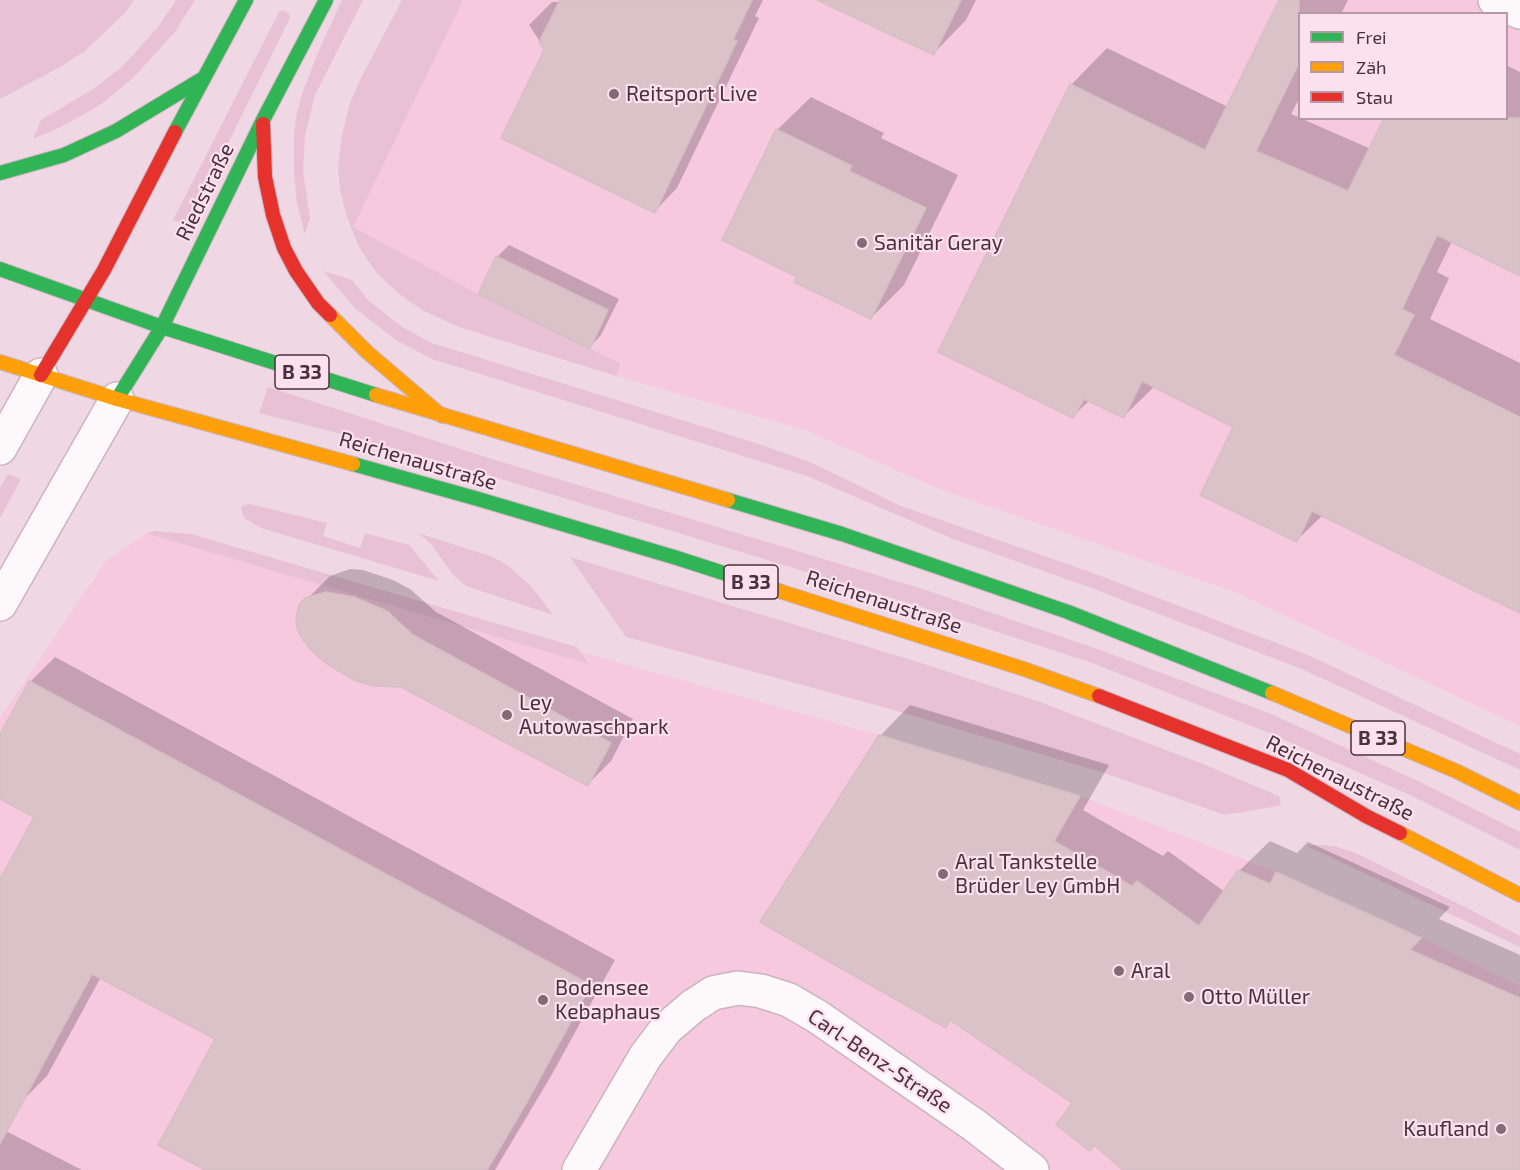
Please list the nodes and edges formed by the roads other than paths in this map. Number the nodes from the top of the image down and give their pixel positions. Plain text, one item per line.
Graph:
1 (246, 0) edge
2 (326, 0) edge
3 (1495, 0) edge
4 (1520, 12) edge
5 (203, 78) junction
6 (263, 120) junction
7 (0, 173) edge
8 (0, 269) edge
9 (88, 300) junction
10 (162, 327) junction
11 (0, 362) edge
12 (41, 375) junction
13 (117, 399) junction
14 (442, 416) junction
15 (0, 448) edge
16 (0, 604) edge
17 (1520, 803) edge
18 (1520, 894) edge
19 (579, 1170) edge
20 (1032, 1170) edge

1 - 5 main road
2 - 6 main road, Riedstraße
3 - 4 street
5 - 7 main road
5 - 9 main road
6 - 10 main road, Riedstraße
6 - 14 main road
8 - 9 main road, B 33
9 - 10 main road, B 33
9 - 12 main road
10 - 13 main road, Riedstraße
10 - 14 main road, B 33
11 - 12 main road, Reichenaustraße / B 33
12 - 13 main road, Reichenaustraße / B 33
12 - 15 street
13 - 16 street
13 - 18 main road, Reichenaustraße / B 33
14 - 17 main road, B 33
19 - 20 street, Carl-Benz-Straße

